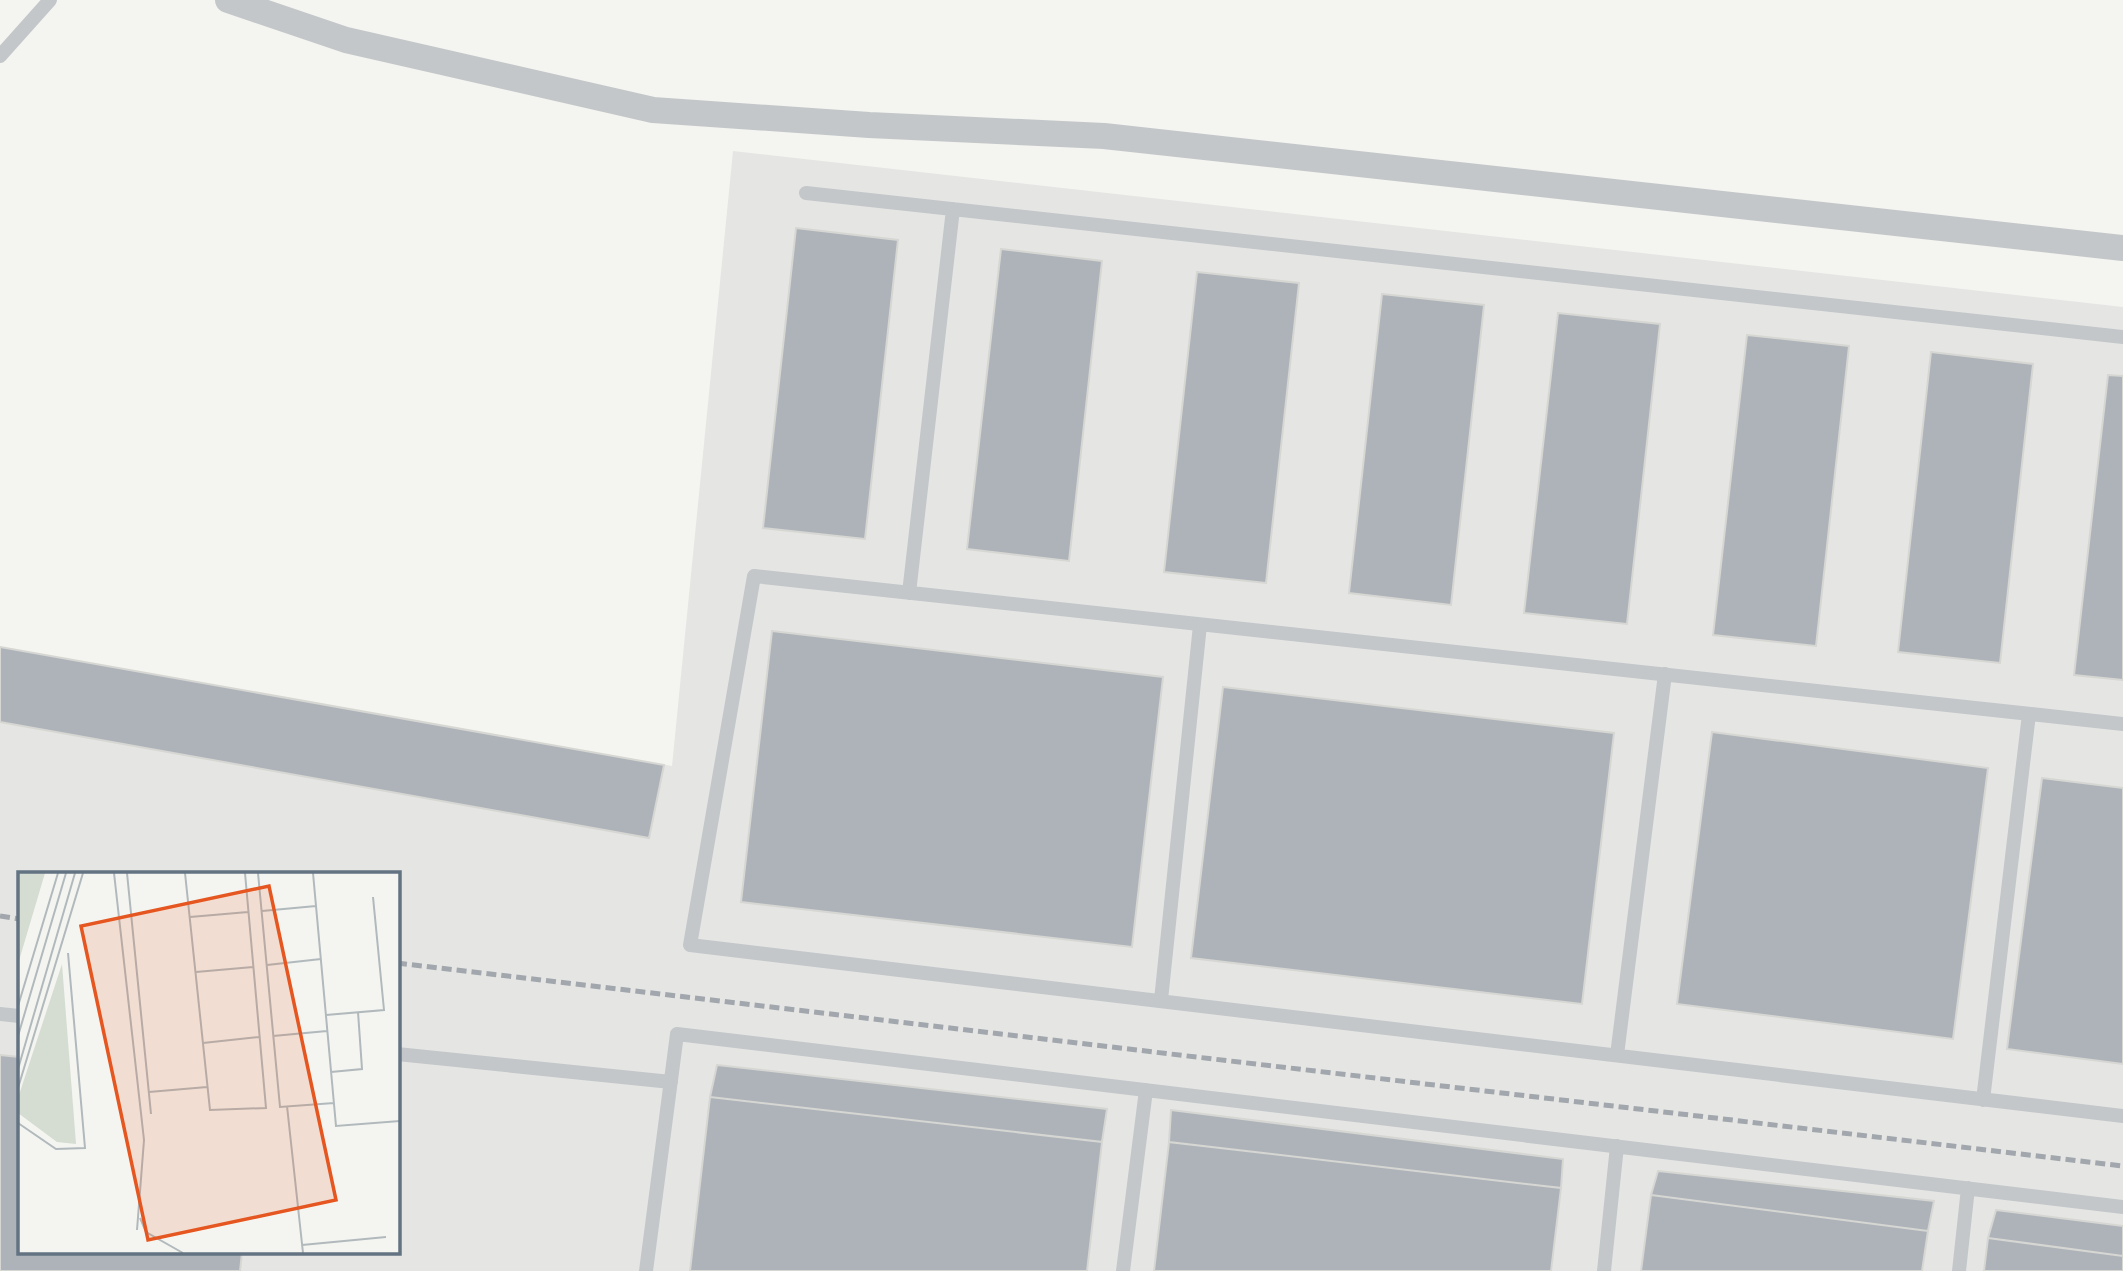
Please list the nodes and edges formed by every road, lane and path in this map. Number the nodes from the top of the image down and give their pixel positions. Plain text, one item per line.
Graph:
1 (50, 0) edge
2 (228, 0) edge
3 (0, 56) edge
4 (806, 192) dead end
5 (953, 209) junction
6 (2123, 248) edge
7 (2123, 337) edge
8 (909, 593) junction
9 (1200, 625) junction
10 (1665, 674) junction
11 (2029, 714) junction
12 (2123, 724) edge
13 (1161, 1000) junction
14 (0, 1014) edge
15 (18, 1016) edge
16 (399, 1054) edge
17 (1617, 1055) junction
18 (671, 1082) junction
19 (1146, 1090) junction
20 (1983, 1100) junction
21 (2123, 1116) edge
22 (1617, 1146) junction
23 (1968, 1188) junction
24 (2123, 1207) edge
25 (646, 1271) edge
26 (1124, 1271) edge
27 (1604, 1271) edge
28 (1959, 1271) edge

1 - 3 lane
2 - 6 street
4 - 5 lane
5 - 7 lane
5 - 8 lane
8 - 9 lane
8 - 13 lane
9 - 10 lane
9 - 13 lane
10 - 11 lane
10 - 17 lane
11 - 12 lane
11 - 20 lane
13 - 17 lane
14 - 15 lane
16 - 18 lane
17 - 20 lane
18 - 19 lane
18 - 25 lane
19 - 22 lane
19 - 26 lane
20 - 21 lane
22 - 23 lane
22 - 27 lane
23 - 24 lane
23 - 28 lane

